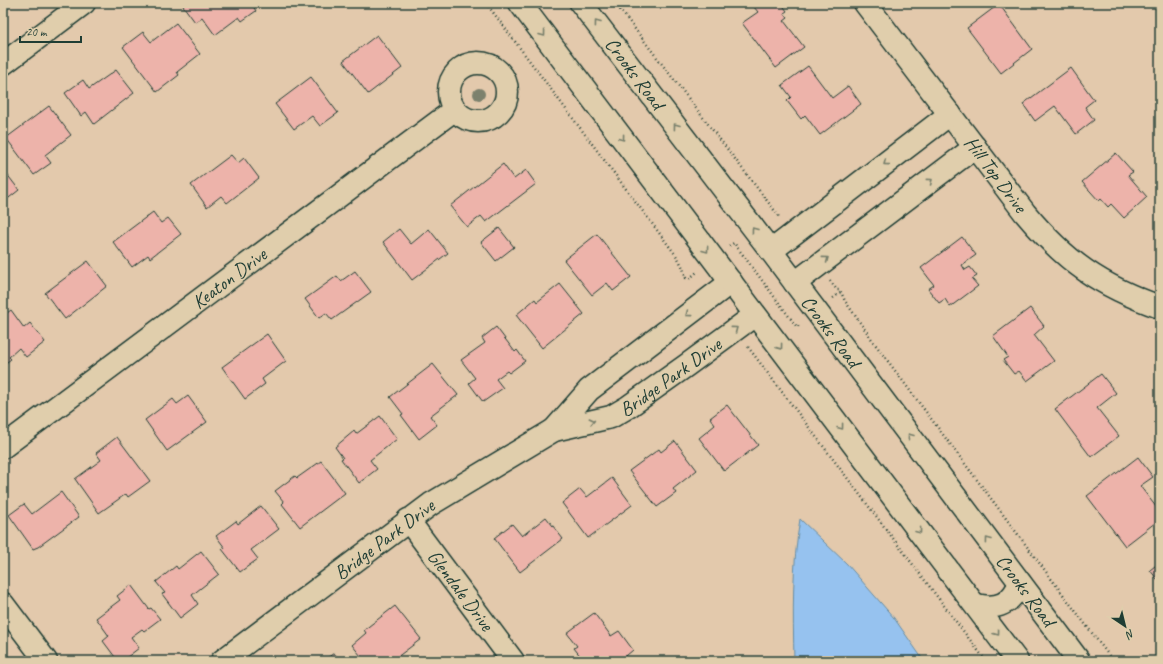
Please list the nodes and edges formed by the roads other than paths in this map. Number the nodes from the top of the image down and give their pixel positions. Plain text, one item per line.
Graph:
1 (84, 3) edge
2 (520, 3) edge
3 (582, 3) edge
4 (865, 3) edge
5 (3, 64) edge
6 (454, 110) dead end
7 (950, 114) junction
8 (975, 147) junction
9 (771, 251) junction
10 (731, 282) junction
11 (795, 283) junction
12 (1160, 306) edge
13 (755, 315) junction
14 (554, 430) junction
15 (3, 447) edge
16 (408, 520) junction
17 (1020, 583) junction
18 (3, 604) edge
19 (976, 605) junction
20 (46, 661) edge
21 (222, 661) edge
22 (513, 661) edge
23 (1017, 661) edge
24 (1079, 661) edge

1 - 5 street
2 -> 10 street
9 -> 3 street, Crooks Road
4 - 7 street, Hill Top Drive
6 - 15 street, Keaton Drive
7 - 8 street, Hill Top Drive
7 -> 9 street
11 -> 8 street
8 - 12 street, Hill Top Drive
9 - 11 street, Crooks Road
10 - 13 street
10 -> 14 street, Bridge Park Drive
17 -> 11 street, Crooks Road
14 -> 13 street, Bridge Park Drive
13 -> 19 street
14 - 16 street, Bridge Park Drive
16 - 21 street, Bridge Park Drive
16 - 22 street, Glendale Drive
17 - 19 street
17 - 24 street, Crooks Road
18 - 20 street
19 -> 23 street

